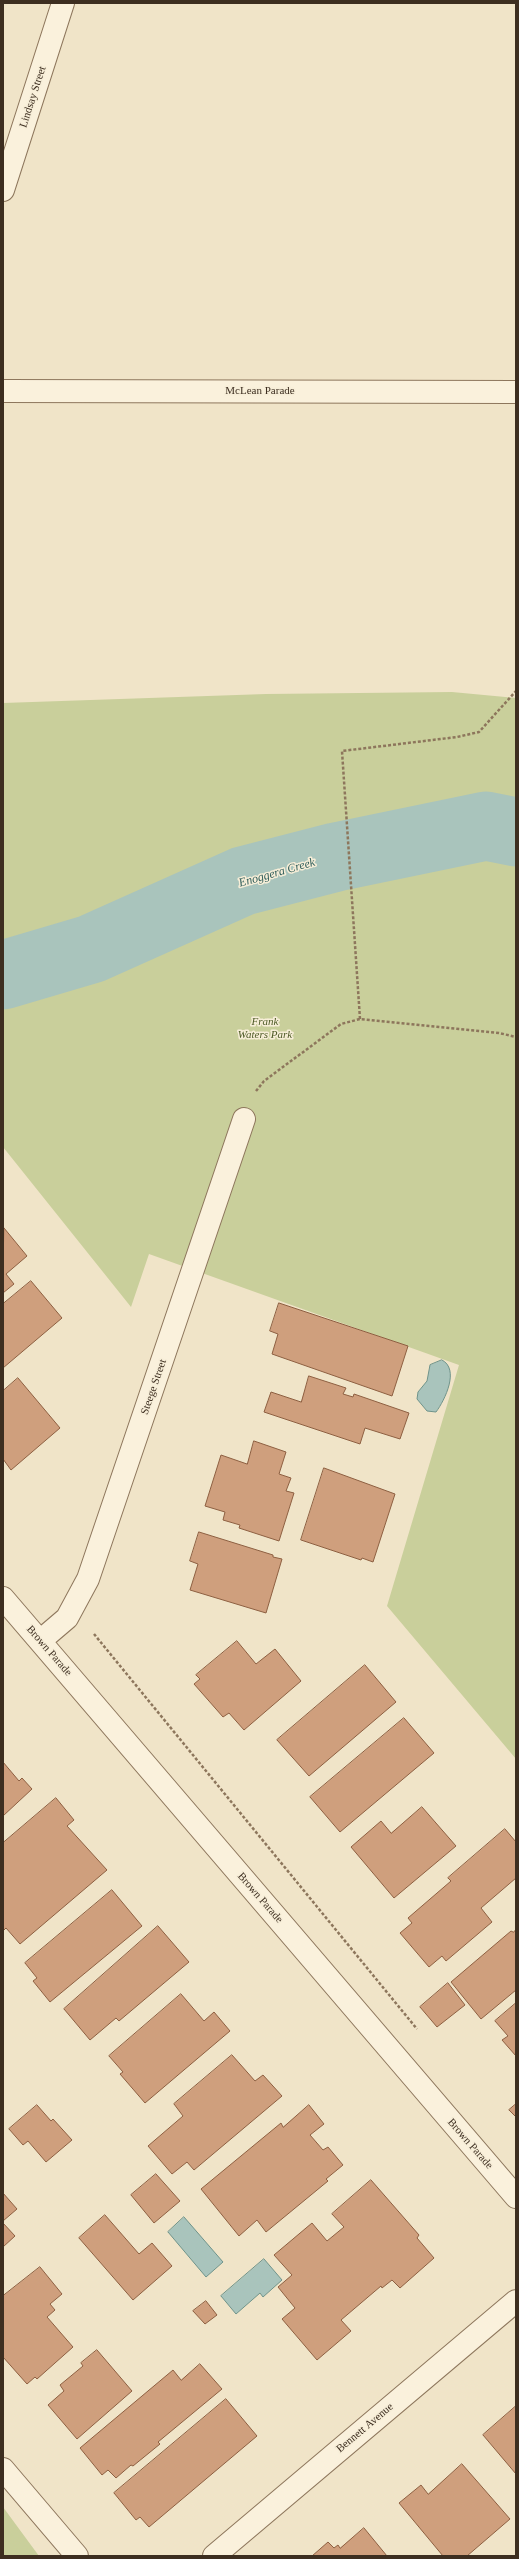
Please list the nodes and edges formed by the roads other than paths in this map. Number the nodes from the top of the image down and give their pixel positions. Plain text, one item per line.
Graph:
1 (64, 3) edge
2 (3, 190) edge
3 (3, 391) edge
4 (516, 392) edge
5 (244, 1119) road end
6 (3, 1598) edge
7 (40, 1641) junction
8 (516, 2197) edge
9 (516, 2301) edge
10 (3, 2469) edge
11 (77, 2556) edge
12 (214, 2556) edge

1 - 2 street, Lindsay Street
3 - 4 street, McLean Parade
5 - 7 street, Steege Street
6 - 7 street, Brown Parade
7 - 8 street, Brown Parade
9 - 12 street, Bennett Avenue
10 - 11 street

